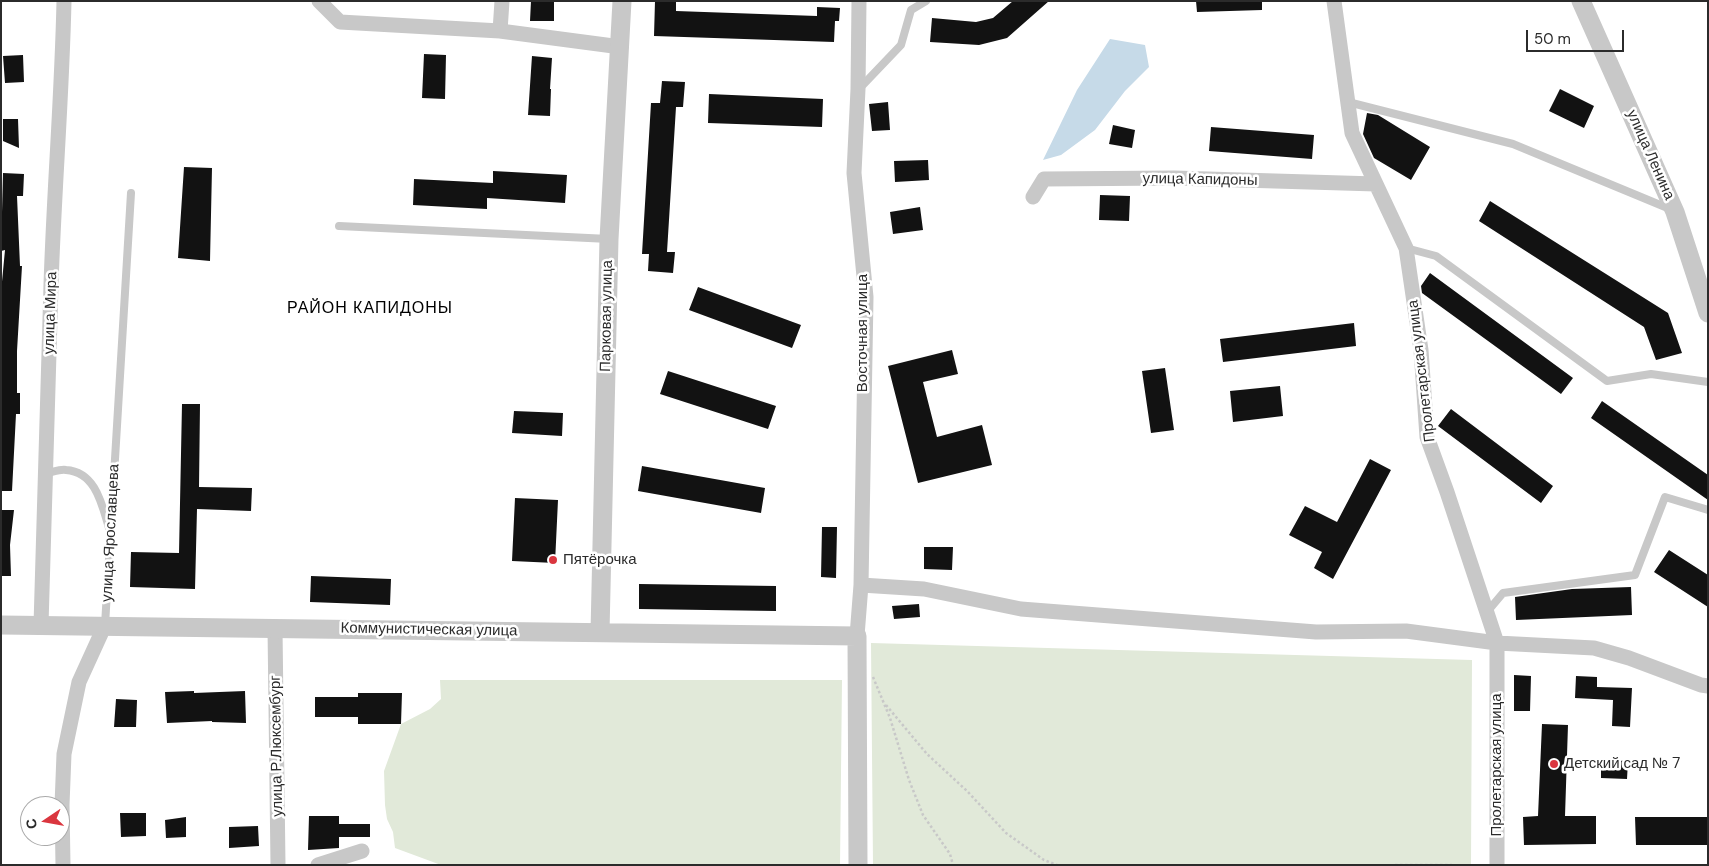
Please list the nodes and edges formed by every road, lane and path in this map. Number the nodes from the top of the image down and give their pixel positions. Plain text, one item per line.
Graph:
1 (64, 1) edge
2 (319, 1) edge
3 (502, 1) edge
4 (622, 1) edge
5 (859, 1) edge
6 (926, 1) edge
7 (1334, 1) edge
8 (1581, 1) edge
9 (500, 31) junction
10 (621, 47) junction
11 (858, 89) junction
12 (1348, 102) junction
13 (1376, 184) junction
14 (131, 193) dead end
15 (1033, 197) dead end
16 (1675, 212) junction
17 (339, 226) dead end
18 (609, 239) junction
19 (1406, 248) junction
20 (1708, 313) edge
21 (1708, 382) edge
22 (47, 473) junction
23 (1708, 510) edge
24 (111, 533) junction
25 (861, 585) junction
26 (1487, 613) junction
27 (1, 625) edge
28 (41, 625) junction
29 (105, 626) junction
30 (275, 628) junction
31 (600, 632) junction
32 (857, 636) junction
33 (1497, 644) junction
34 (870, 669) dead end
35 (1708, 686) edge
36 (883, 702) junction
37 (362, 851) dead end
38 (63, 865) edge
39 (278, 865) edge
40 (318, 865) edge
41 (858, 865) edge
42 (953, 865) edge
43 (1056, 865) edge
44 (1395, 865) edge
45 (1452, 865) edge
46 (1497, 865) edge

1 - 22 street, улица Мира
2 - 9 street
3 - 9 street
4 - 10 street, Парковая улица
5 - 11 street, Восточная улица
6 - 11 lane
7 - 12 street, Пролетарская улица
8 - 16 street, улица Ленина
9 - 10 street
10 - 18 street, Парковая улица
11 - 25 street, Восточная улица
12 - 13 street, Пролетарская улица
12 - 16 lane
13 - 15 street, улица Капидоны
13 - 19 street, Пролетарская улица
14 - 24 lane, улица Ярославцева
16 - 20 street, улица Ленина
17 - 18 lane
18 - 31 street, Парковая улица
19 - 21 lane
19 - 26 street, Пролетарская улица
22 - 24 lane
22 - 28 street, улица Мира
23 - 26 lane
24 - 29 lane, улица Ярославцева
25 - 32 street, Восточная улица
25 - 33 street
26 - 33 street, Пролетарская улица
27 - 28 street, Коммунистическая улица
28 - 29 street, Коммунистическая улица
29 - 30 street, Коммунистическая улица
29 - 38 street, улица Ярославцева
30 - 31 street, Коммунистическая улица
30 - 39 street, улица Р.Люксембург
31 - 32 street, Коммунистическая улица
32 - 41 street
33 - 35 street
33 - 46 street, Пролетарская улица
34 - 36 path
36 - 42 path
36 - 43 path
37 - 40 street
44 - 45 path

